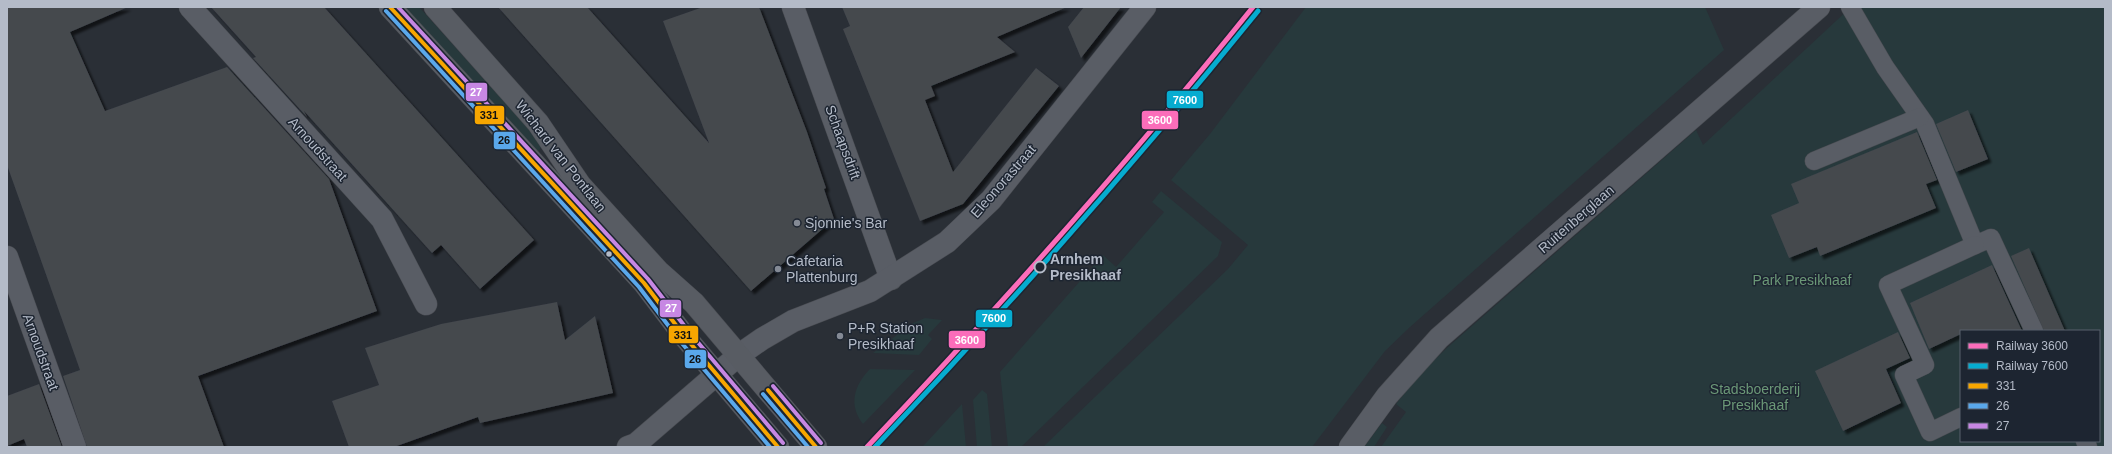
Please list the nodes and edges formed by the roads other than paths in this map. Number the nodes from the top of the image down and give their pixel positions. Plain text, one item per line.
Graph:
1 (190, 7) edge
2 (390, 7) edge
3 (435, 7) edge
4 (794, 7) edge
5 (1145, 7) edge
6 (1819, 7) edge
7 (1850, 7) edge
8 (1920, 117) junction
9 (1814, 161) dead end
10 (1975, 245) junction
11 (7, 257) edge
12 (891, 279) junction
13 (426, 304) dead end
14 (2034, 330) edge
15 (739, 355) junction
16 (717, 374) junction
17 (1960, 417) edge
18 (75, 447) edge
19 (628, 447) edge
20 (778, 447) edge
21 (816, 447) edge
22 (1350, 447) edge

1 - 13 street, Arnoudstraat
2 - 16 street, Wichard van Pontlaan
3 - 15 street, Wichard van Pontlaan
4 - 12 street, Schaapsdrift
5 - 12 street, Eleonorastraat
6 - 22 street, Ruitenberglaan
7 - 8 lane
8 - 9 lane
8 - 10 lane
10 - 14 lane
10 - 17 lane
11 - 18 street, Arnoudstraat
12 - 15 street, Eleonorastraat
15 - 16 street, Eleonorastraat
15 - 21 street, Wichard van Pontlaan
16 - 19 street, Eleonorastraat
16 - 20 street, Wichard van Pontlaan

